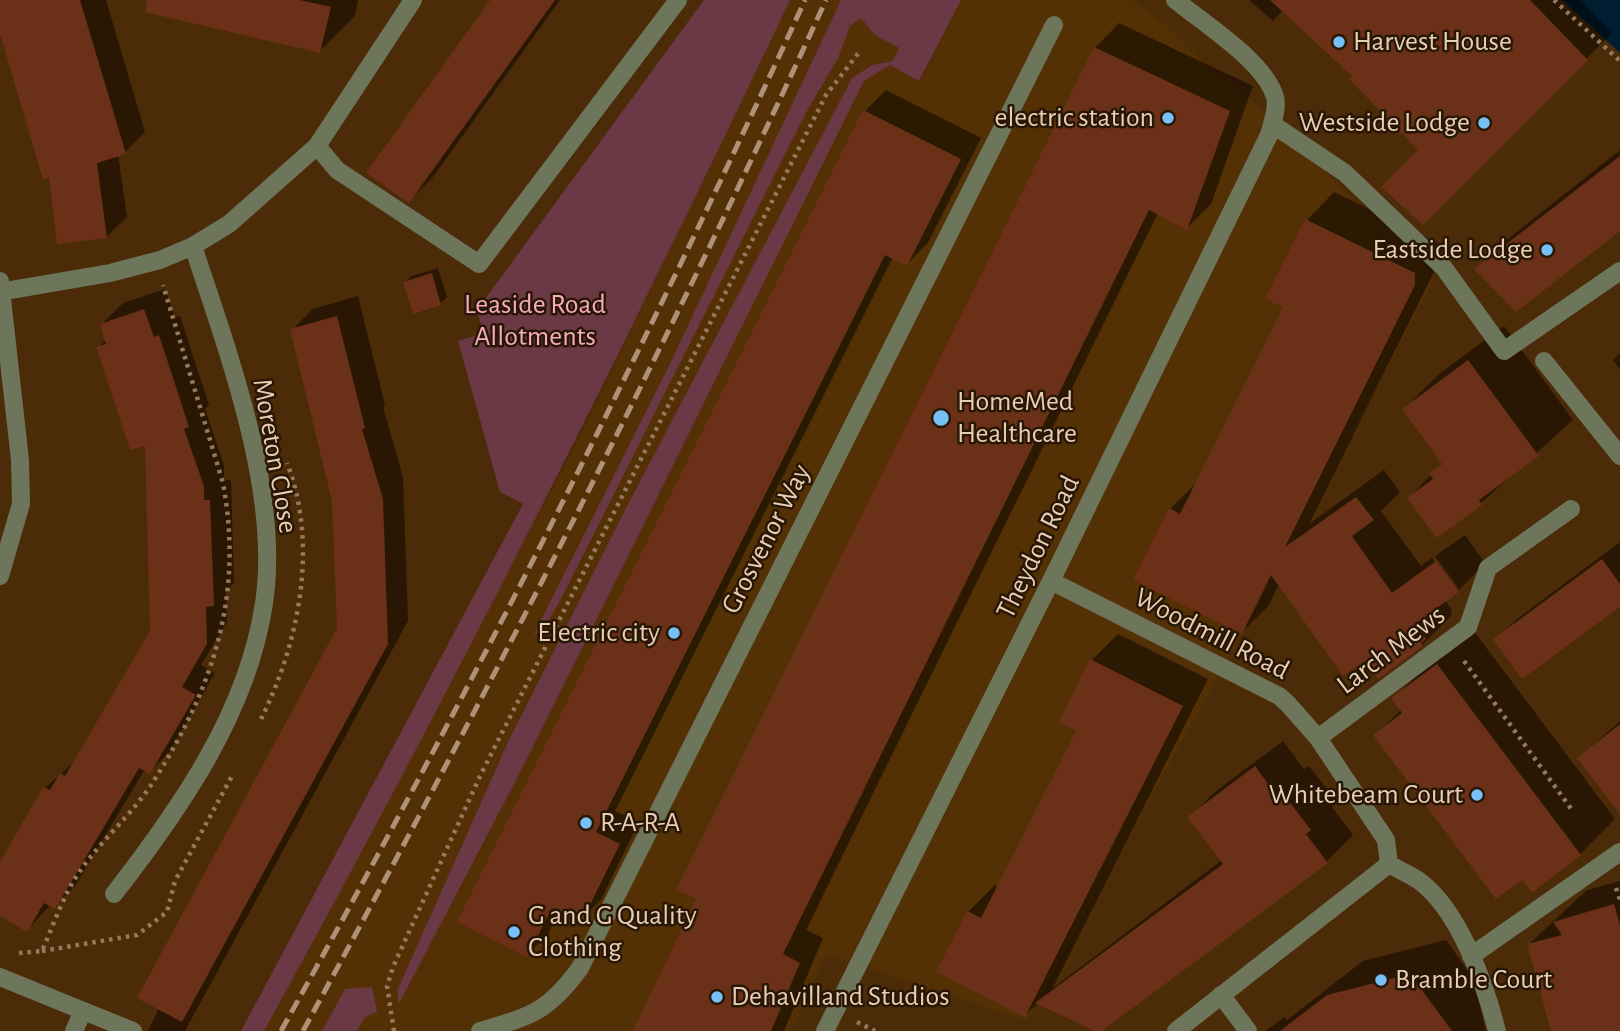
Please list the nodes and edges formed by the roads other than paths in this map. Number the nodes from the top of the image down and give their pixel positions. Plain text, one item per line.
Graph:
1 (413, 0) edge
2 (678, 0) edge
3 (1175, 0) edge
4 (1054, 25) dead end
5 (1272, 124) junction
6 (317, 146) junction
7 (193, 246) junction
8 (1620, 271) edge
9 (0, 288) edge
10 (1544, 361) dead end
11 (1620, 456) edge
12 (1571, 509) dead end
13 (0, 576) edge
14 (1051, 581) junction
15 (1318, 738) junction
16 (1620, 852) edge
17 (1389, 864) junction
18 (114, 894) dead end
19 (1471, 956) junction
20 (0, 976) edge
21 (1221, 995) junction
22 (83, 1011) junction
23 (74, 1031) edge
24 (133, 1031) edge
25 (480, 1031) edge
26 (825, 1031) edge
27 (1176, 1031) edge
28 (1248, 1031) edge
29 (1497, 1031) edge

1 - 6 street
2 - 6 street
3 - 5 street, Theydon Road
4 - 25 street, Grosvenor Way
5 - 8 street
5 - 14 street, Theydon Road
6 - 7 street
7 - 9 street
7 - 18 street, Moreton Close
9 - 13 street
10 - 11 street
12 - 15 street, Larch Mews
14 - 15 street, Woodmill Road
14 - 26 street, Theydon Road
15 - 17 street, Woodmill Road
16 - 19 street
17 - 19 street
17 - 21 street
19 - 29 street
20 - 22 street
21 - 27 street
21 - 28 street
22 - 23 street
22 - 24 street

